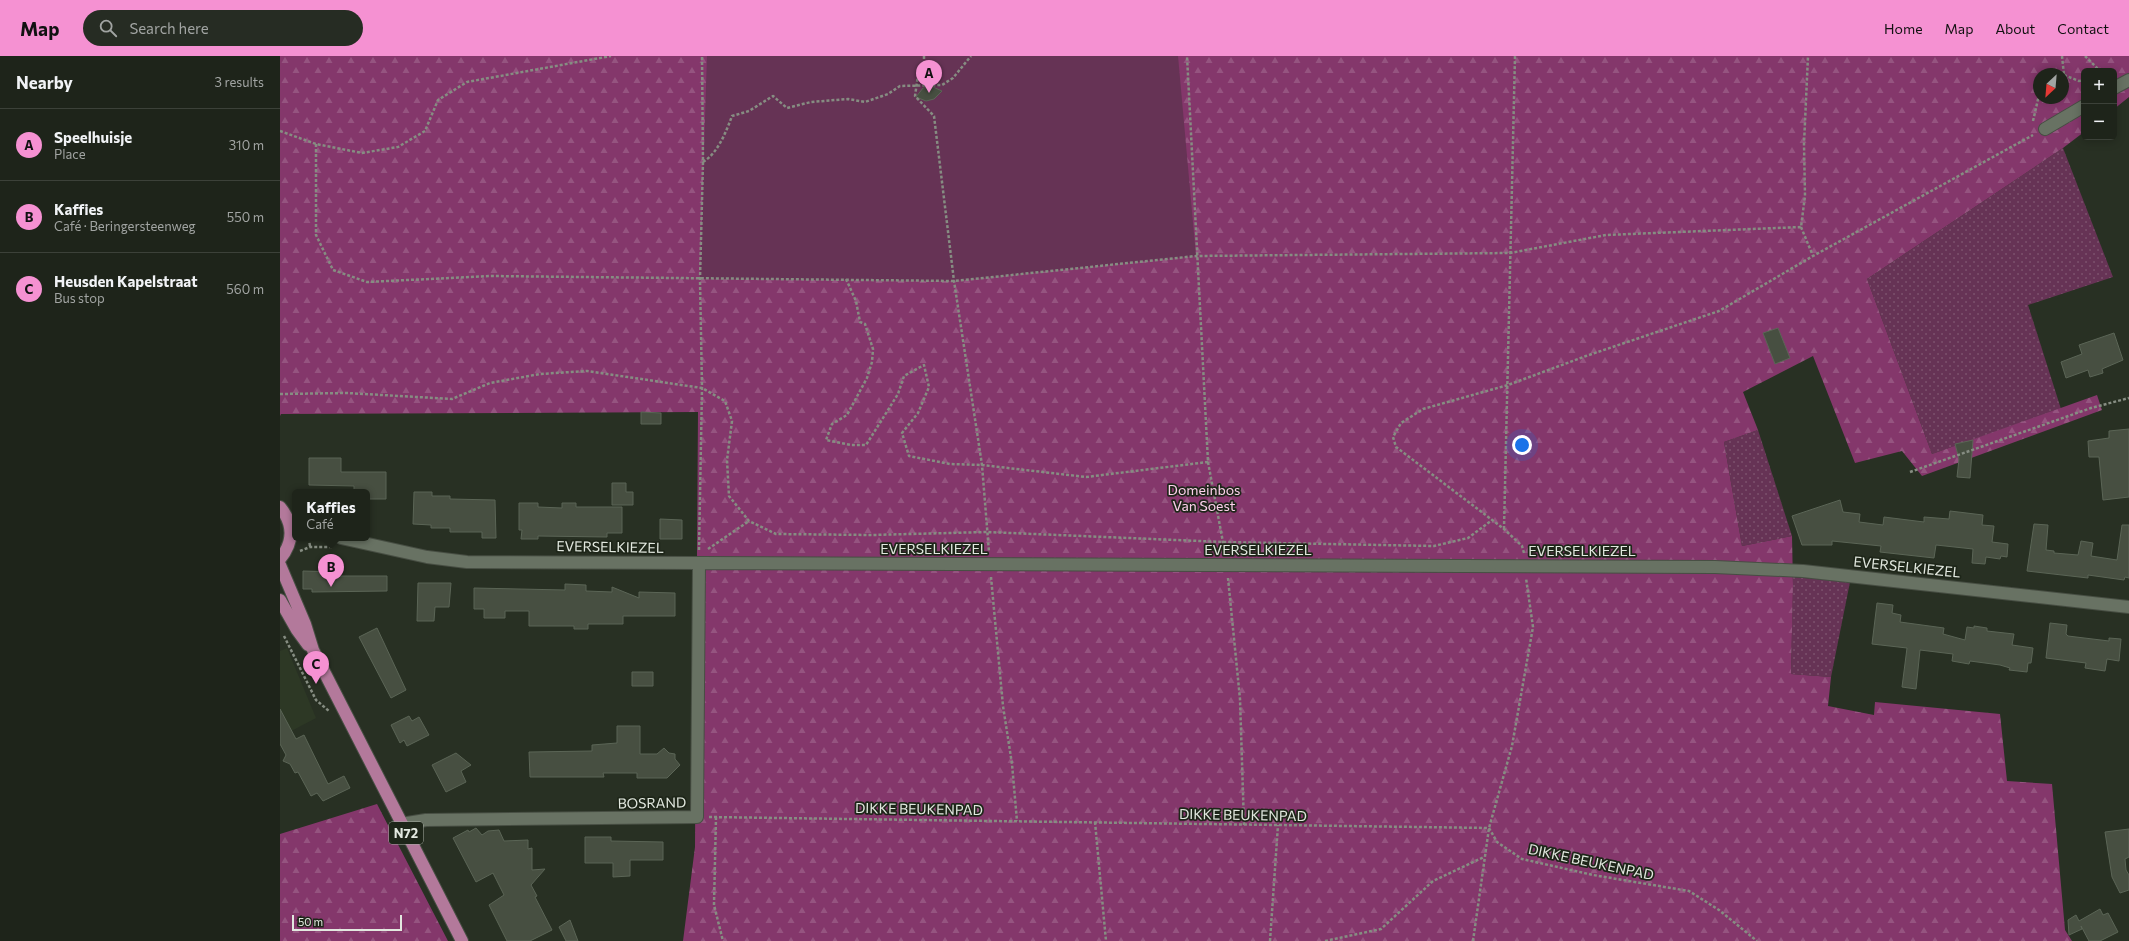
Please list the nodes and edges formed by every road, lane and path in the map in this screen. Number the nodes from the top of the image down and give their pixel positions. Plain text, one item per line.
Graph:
1 (611, 56) edge
2 (702, 56) edge
3 (924, 56) edge
4 (971, 56) edge
5 (1187, 56) edge
6 (1515, 56) edge
7 (1808, 56) edge
8 (2062, 56) edge
9 (2085, 56) edge
10 (2063, 68) edge
11 (2095, 68) edge
12 (2069, 77) edge
13 (2129, 80) edge
14 (2081, 81) edge
15 (916, 85) junction
16 (2117, 86) edge
17 (2037, 104) edge
18 (2081, 108) edge
19 (2033, 123) dead end
20 (2032, 129) dead end
21 (2044, 129) joint
22 (280, 131) edge
23 (2031, 136) junction
24 (316, 144) junction
25 (703, 162) junction
26 (1801, 227) junction
27 (1510, 253) junction
28 (1196, 256) junction
29 (1813, 256) junction
30 (700, 279) junction
31 (846, 279) junction
32 (954, 281) junction
33 (1508, 385) junction
34 (702, 388) junction
35 (280, 394) edge
36 (2129, 398) edge
37 (1208, 462) junction
38 (982, 465) junction
39 (1910, 472) dead end
40 (287, 513) edge
41 (1492, 520) junction
42 (750, 521) junction
43 (1504, 529) junction
44 (987, 532) junction
45 (292, 533) edge
46 (292, 541) edge
47 (309, 541) edge
48 (354, 541) edge
49 (370, 541) edge
50 (1223, 542) junction
51 (387, 549) junction
52 (298, 556) dead end
53 (280, 559) edge
54 (699, 563) junction
55 (990, 564) junction
56 (280, 565) edge
57 (1227, 566) junction
58 (1527, 566) junction
59 (280, 600) edge
60 (2129, 607) edge
61 (283, 635) dead end
62 (313, 650) junction
63 (350, 724) junction
64 (697, 817) junction
65 (716, 817) junction
66 (1017, 820) junction
67 (1094, 822) junction
68 (402, 824) junction
69 (1244, 825) junction
70 (1278, 825) junction
71 (1489, 828) junction
72 (1485, 857) junction
73 (462, 941) edge
74 (723, 941) edge
75 (1106, 941) edge
76 (1270, 941) edge
77 (1325, 941) edge
78 (1473, 941) edge
79 (1757, 941) edge

1 - 24 path
2 - 25 path
3 - 15 path
4 - 15 path
5 - 28 path
6 - 27 path
7 - 26 path
8 - 10 path
9 - 11 path
12 - 14 path
13 - 16 street
15 - 25 path
15 - 32 path
17 - 19 path
18 - 21 street
20 - 23 path
21 - 23 path
22 - 24 path
23 - 29 path
24 - 30 path
25 - 30 path
26 - 27 path
26 - 29 path
27 - 28 path
27 - 33 path
28 - 32 path
28 - 37 path
29 - 33 path
30 - 31 path
30 - 34 path
31 - 32 path
31 - 38 path
32 - 38 path
33 - 41 path
33 - 43 path
34 - 35 path
34 - 42 path
34 - 54 path
36 - 39 path
37 - 38 path
37 - 50 path
38 - 44 path
40 - 45 main road
41 - 43 path
41 - 50 path
42 - 44 path
42 - 54 path
43 - 58 path
44 - 50 path
44 - 55 path
46 - 53 main road
47 - 52 path
48 - 51 street, EVERSELKIEZEL
49 - 51 street, EVERSELKIEZEL
50 - 57 path
51 - 54 street, EVERSELKIEZEL
54 - 55 street, EVERSELKIEZEL
54 - 64 street, BOSRAND
55 - 57 street, EVERSELKIEZEL
55 - 66 path
56 - 62 main road, N72
57 - 58 street, EVERSELKIEZEL
57 - 69 path
58 - 60 street, EVERSELKIEZEL
58 - 71 path
59 - 62 main road, N72
61 - 63 path
62 - 63 main road, N72
63 - 68 main road, N72
64 - 65 path, DIKKE BEUKENPAD
64 - 68 street, BOSRAND
65 - 66 path, DIKKE BEUKENPAD
65 - 74 path
66 - 67 path, DIKKE BEUKENPAD
67 - 69 path, DIKKE BEUKENPAD
67 - 75 path
68 - 73 main road, N72
69 - 70 path, DIKKE BEUKENPAD
70 - 71 path, DIKKE BEUKENPAD
70 - 76 path
71 - 72 path
71 - 79 path, DIKKE BEUKENPAD
72 - 77 path
72 - 78 path

